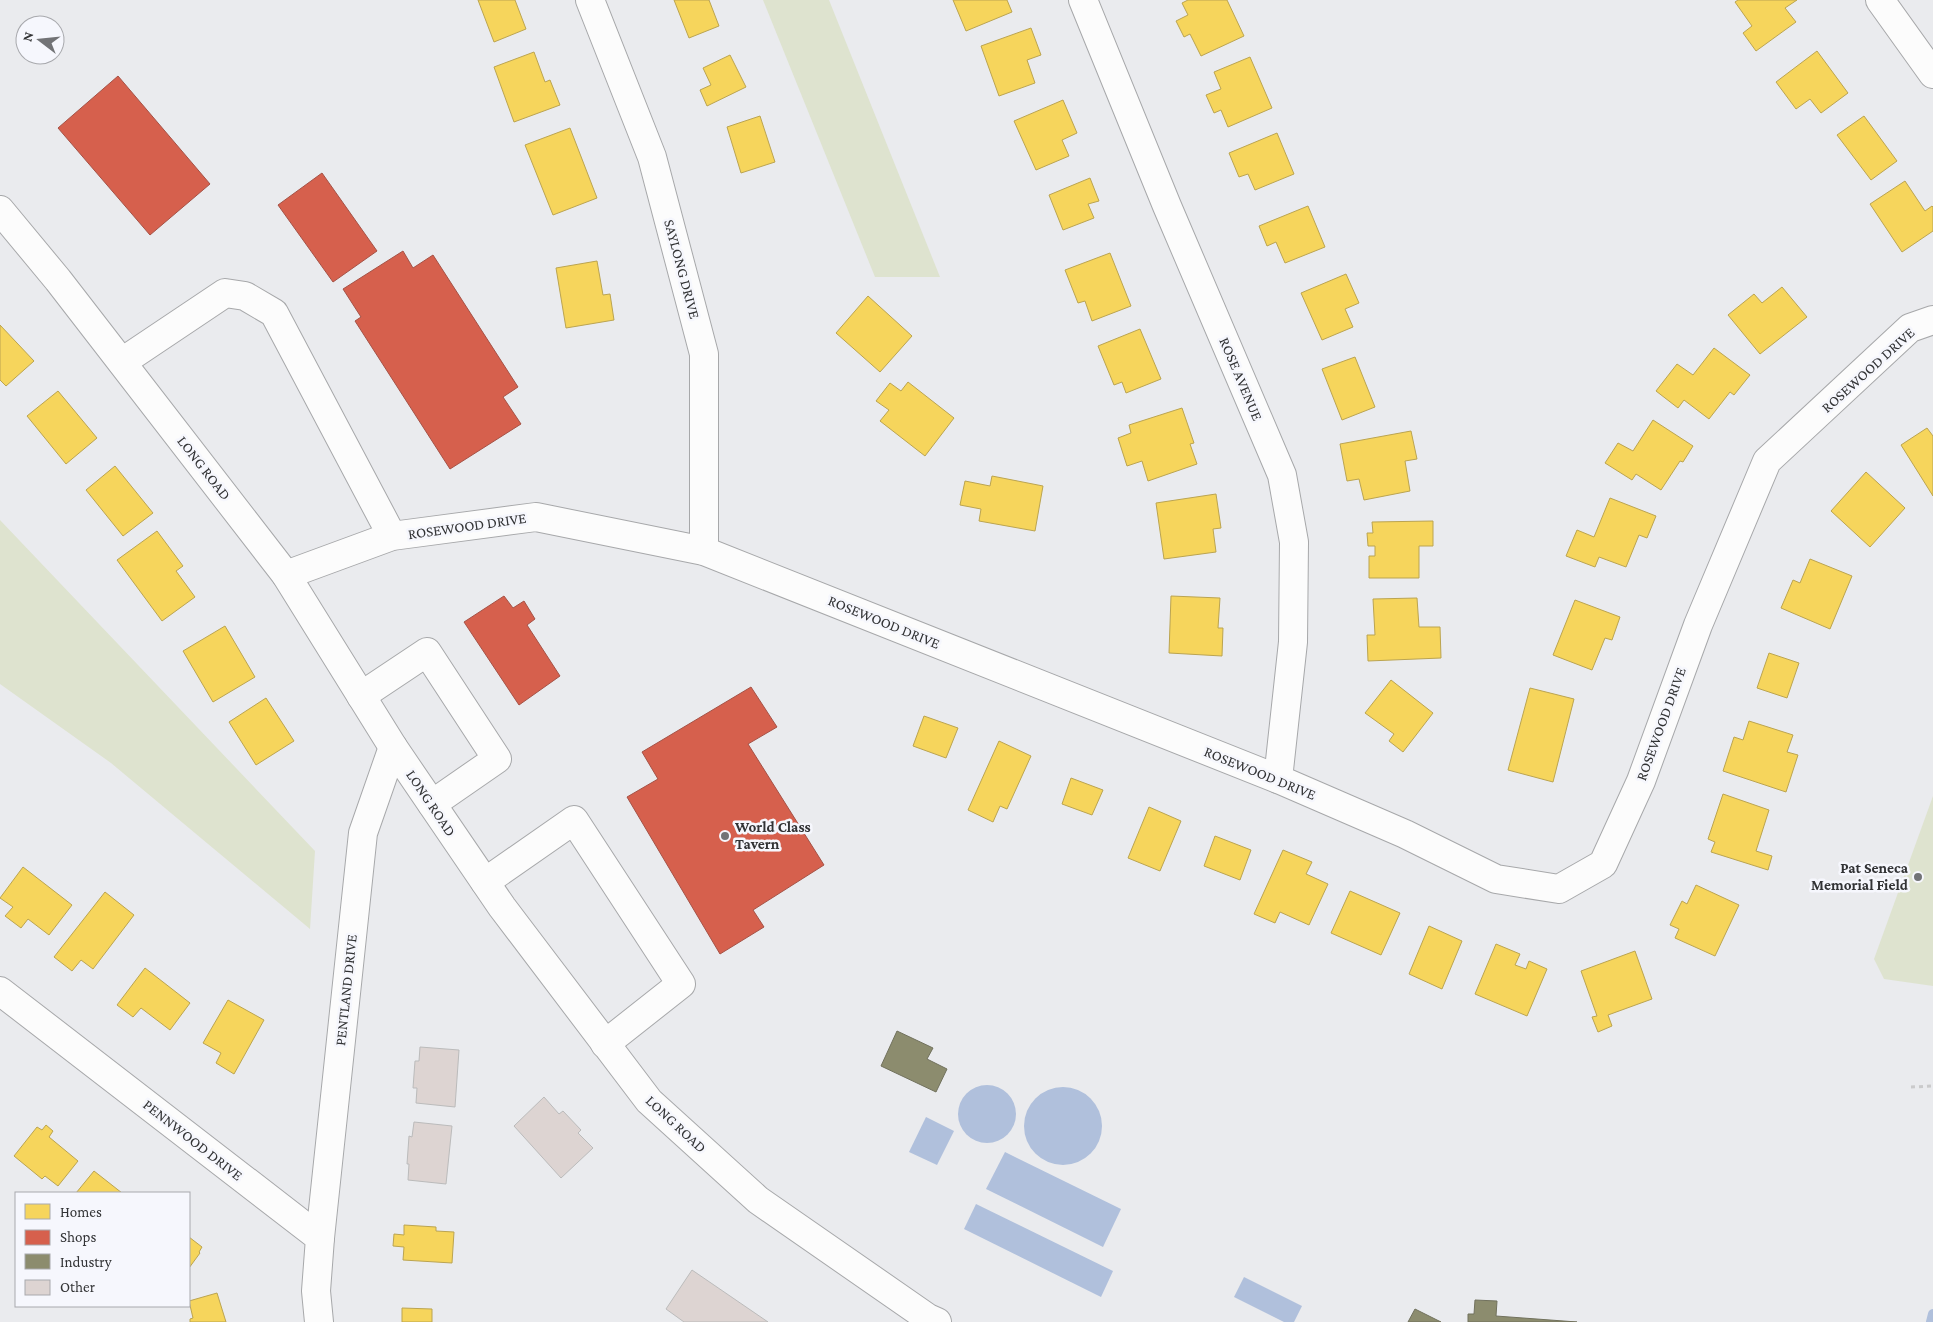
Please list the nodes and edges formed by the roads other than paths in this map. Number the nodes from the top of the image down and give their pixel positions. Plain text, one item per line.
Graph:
1 (590, 0) edge
2 (1083, 0) edge
3 (1880, 0) edge
4 (1933, 74) edge
5 (0, 210) edge
6 (1933, 320) edge
7 (122, 362) junction
8 (392, 536) junction
9 (704, 551) junction
10 (286, 575) junction
11 (361, 696) junction
12 (393, 747) junction
13 (1278, 779) junction
14 (432, 804) junction
15 (485, 882) junction
16 (0, 991) edge
17 (605, 1044) junction
18 (320, 1238) junction
19 (319, 1322) edge
20 (937, 1322) edge

1 - 9 street, SAYLONG DRIVE
2 - 13 street, ROSE AVENUE
3 - 4 street
5 - 7 street, LONG ROAD
6 - 13 street, ROSEWOOD DRIVE
7 - 8 street
7 - 10 street, LONG ROAD
8 - 9 street, ROSEWOOD DRIVE
8 - 10 street, ROSEWOOD DRIVE
9 - 13 street, ROSEWOOD DRIVE
10 - 11 street, LONG ROAD
11 - 12 street, LONG ROAD
11 - 14 street
12 - 14 street, LONG ROAD
12 - 18 street, PENTLAND DRIVE
14 - 15 street, LONG ROAD
15 - 17 street, LONG ROAD
15 - 17 street
16 - 18 street, PENNWOOD DRIVE
17 - 20 street, LONG ROAD
18 - 19 street

